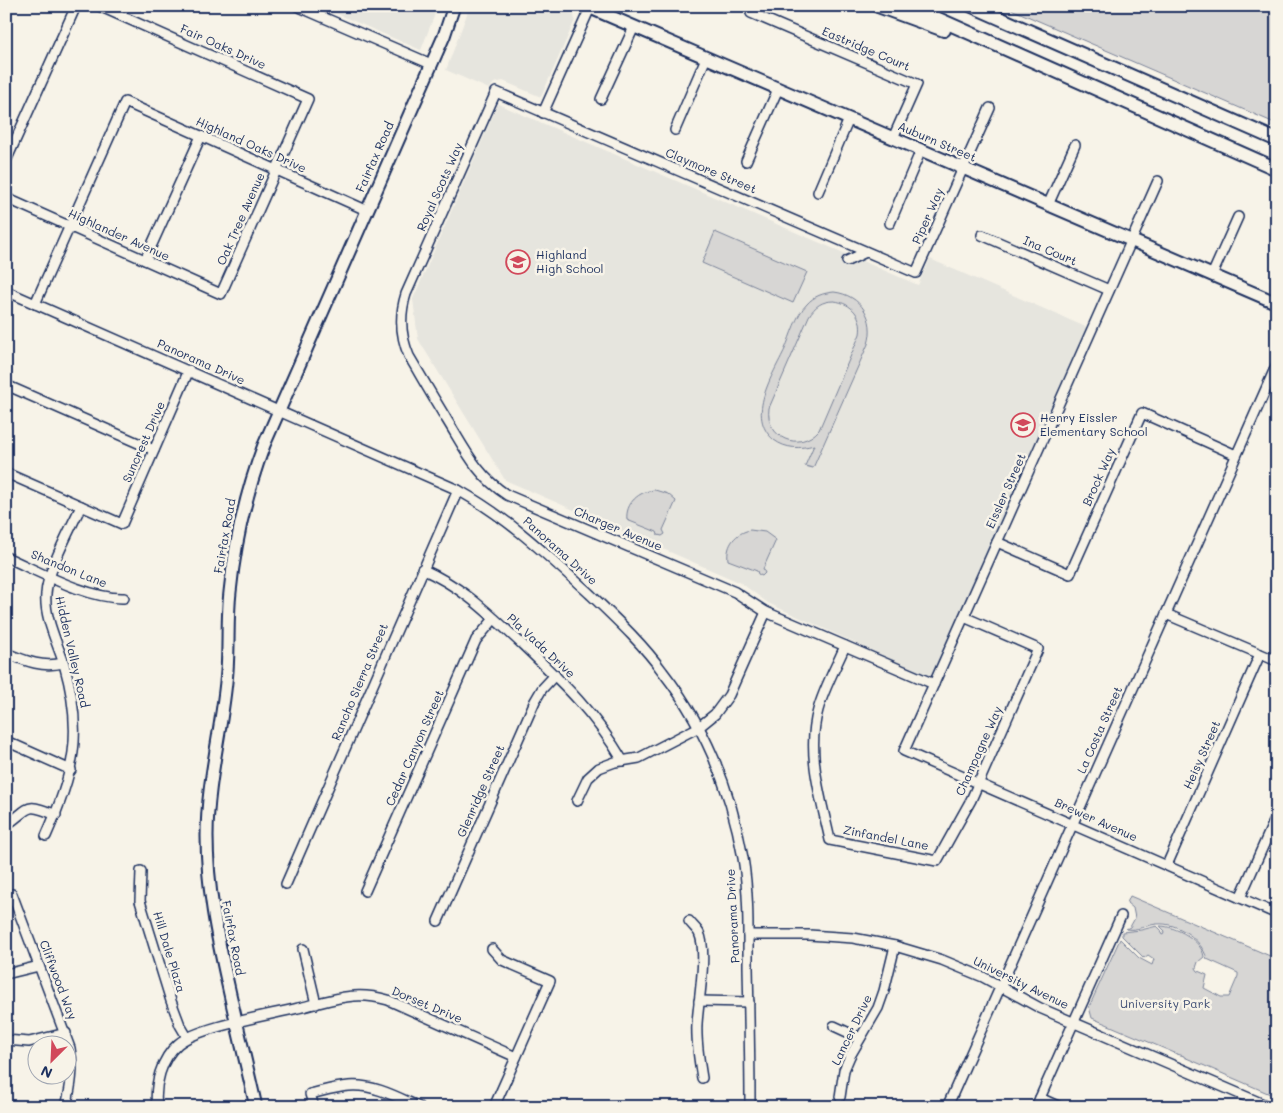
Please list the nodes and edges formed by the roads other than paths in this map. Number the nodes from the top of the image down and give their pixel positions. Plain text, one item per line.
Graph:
1 (76, 6) edge
2 (99, 6) edge
3 (298, 6) edge
4 (454, 6) edge
5 (878, 6) edge
6 (909, 6) edge
7 (972, 6) edge
8 (588, 7) edge
9 (751, 13) dead end
10 (634, 27) junction
11 (706, 58) junction
12 (431, 64) junction
13 (778, 88) junction
14 (1100, 90) junction
15 (496, 92) joint
16 (308, 99) joint
17 (602, 99) dead end
18 (990, 108) dead end
19 (543, 113) junction
20 (849, 120) junction
21 (675, 130) dead end
22 (201, 136) junction
23 (893, 138) junction
24 (1277, 140) edge
25 (1075, 145) dead end
26 (921, 150) junction
27 (6, 161) edge
28 (746, 161) dead end
29 (963, 168) junction
30 (1277, 169) edge
31 (276, 170) junction
32 (1158, 181) dead end
33 (818, 192) dead end
34 (6, 198) edge
35 (1048, 205) junction
36 (366, 210) junction
37 (1238, 217) dead end
38 (890, 223) dead end
39 (70, 226) junction
40 (982, 235) dead end
41 (1131, 241) junction
42 (866, 252) junction
43 (145, 260) junction
44 (847, 261) dead end
45 (916, 273) joint
46 (1212, 275) junction
47 (1109, 290) junction
48 (6, 291) edge
49 (407, 292) joint
50 (221, 294) joint
51 (1277, 303) edge
52 (35, 304) junction
53 (1277, 364) edge
54 (189, 370) junction
55 (6, 385) edge
56 (279, 410) junction
57 (154, 450) junction
58 (1236, 455) junction
59 (6, 473) edge
60 (458, 490) junction
61 (81, 506) junction
62 (997, 542) junction
63 (6, 557) edge
64 (422, 569) junction
65 (50, 576) junction
66 (124, 598) dead end
67 (766, 612) junction
68 (1166, 614) junction
69 (964, 618) junction
70 (494, 619) junction
71 (845, 646) junction
72 (6, 652) edge
73 (1260, 654) junction
74 (1277, 661) edge
75 (64, 663) junction
76 (555, 675) junction
77 (934, 684) junction
78 (699, 727) junction
79 (6, 741) edge
80 (904, 751) joint
81 (623, 761) junction
82 (71, 770) junction
83 (979, 783) junction
84 (577, 801) dead end
85 (56, 815) junction
86 (1277, 815) edge
87 (1072, 824) junction
88 (6, 825) edge
89 (46, 836) dead end
90 (937, 861) joint
91 (1167, 865) junction
92 (141, 871) dead end
93 (286, 884) dead end
94 (365, 891) dead end
95 (12, 894) dead end
96 (1240, 898) junction
97 (1277, 914) edge
98 (1121, 916) dead end
99 (438, 921) dead end
100 (689, 921) dead end
101 (748, 935) junction
102 (895, 946) junction
103 (303, 949) dead end
104 (492, 949) dead end
105 (39, 966) junction
106 (6, 974) edge
107 (1000, 986) junction
108 (699, 1001) junction
109 (749, 1002) junction
110 (316, 1004) junction
111 (1074, 1022) junction
112 (237, 1023) junction
113 (834, 1026) dead end
114 (66, 1033) junction
115 (187, 1038) junction
116 (860, 1038) junction
117 (6, 1040) edge
118 (516, 1057) junction
119 (702, 1078) dead end
120 (840, 1097) dead end
121 (1038, 1102) edge
122 (6, 1106) edge
123 (19, 1107) edge
124 (66, 1107) edge
125 (157, 1107) edge
126 (256, 1107) edge
127 (314, 1107) edge
128 (419, 1107) edge
129 (494, 1107) edge
130 (750, 1107) edge
131 (947, 1107) edge
132 (1060, 1107) edge
133 (1270, 1107) edge

1 - 27 street
2 - 16 street, Fair Oaks Drive
3 - 12 street
4 - 12 main road, Fairfax Road
5 - 14 highway
6 - 14 highway
7 - 24 highway
8 - 10 main road, Auburn Street
8 - 19 street
9 - 23 street, Eastridge Court
10 - 11 main road, Auburn Street
10 - 17 street
11 - 13 main road, Auburn Street
11 - 21 street
12 - 36 main road, Fairfax Road
13 - 20 main road, Auburn Street
13 - 28 street
14 - 30 highway
15 - 19 street, Claymore Street
15 - 49 street, Royal Scots Way
16 - 31 street, Oak Tree Avenue
18 - 29 street, Piper Way
19 - 42 street, Claymore Street
20 - 23 main road, Auburn Street
20 - 33 street
22 - 31 street, Highland Oaks Drive
22 - 39 street, Highland Oaks Drive
22 - 43 street
23 - 26 main road, Auburn Street
25 - 35 street
26 - 29 main road, Auburn Street
26 - 38 street
29 - 35 main road, Auburn Street
29 - 45 street, Piper Way
31 - 36 street, Highland Oaks Drive
31 - 50 street, Oak Tree Avenue
32 - 41 street, Eissler Street
34 - 39 street, Highlander Avenue
35 - 41 main road, Auburn Street
36 - 56 main road, Fairfax Road
37 - 46 street
39 - 43 street, Highlander Avenue
39 - 52 street
40 - 47 street, Ina Court
41 - 46 main road, Auburn Street
41 - 47 street, Eissler Street
42 - 44 street
42 - 45 street, Claymore Street
43 - 50 street, Highlander Avenue
46 - 51 main road, Auburn Street
47 - 62 street, Eissler Street
48 - 52 street, Panorama Drive
49 - 67 street, Charger Avenue
52 - 54 street, Panorama Drive
53 - 58 street, La Costa Street
54 - 56 street, Panorama Drive
54 - 57 street, Suncrest Drive
55 - 57 street
56 - 60 street, Panorama Drive
56 - 112 main road, Fairfax Road
57 - 61 street, Suncrest Drive
58 - 62 street, Brock Way
58 - 68 street, La Costa Street
59 - 61 street
60 - 64 street, Rancho Sierra Street
60 - 78 street, Panorama Drive
61 - 65 street, Hidden Valley Road
62 - 69 street, Eissler Street
63 - 65 street, Shandon Lane
64 - 70 street, Pla Vada Drive
64 - 93 street, Rancho Sierra Street
65 - 66 street, Shandon Lane
65 - 75 street, Hidden Valley Road
67 - 71 street, Charger Avenue
67 - 78 street
68 - 73 street
68 - 87 street, La Costa Street
69 - 77 street, Eissler Street
69 - 83 street, Champagne Way
70 - 76 street, Pla Vada Drive
70 - 94 street, Cedar Canyon Street
71 - 77 street, Charger Avenue
71 - 90 street, Zinfandel Lane
72 - 75 street
73 - 74 street
73 - 91 street, Heisy Street
75 - 82 street, Hidden Valley Road
76 - 81 street, Pla Vada Drive
76 - 99 street, Glenridge Street
77 - 80 street, Eissler Street
78 - 81 street
78 - 101 street, Panorama Drive
79 - 82 street
80 - 83 street, Brewer Avenue
81 - 84 street
82 - 85 street, Hidden Valley Road
83 - 87 street, Brewer Avenue
83 - 90 street, Champagne Way
85 - 88 street
85 - 89 street, Hidden Valley Road
86 - 96 street
87 - 91 street, Brewer Avenue
87 - 107 street, La Costa Street
91 - 96 street, Brewer Avenue
92 - 115 street, Hill Dale Plaza
95 - 105 street, Cliffwood Way
96 - 97 street, Brewer Avenue
98 - 111 street
100 - 108 street
101 - 102 street, University Avenue
101 - 109 street, Panorama Drive
102 - 107 street, University Avenue
102 - 116 street, Lancer Drive
103 - 110 street
104 - 118 street
105 - 106 street
105 - 114 street, Cliffwood Way
107 - 111 street, University Avenue
107 - 131 street, La Costa Street
108 - 109 street
108 - 119 street
109 - 130 street, Panorama Drive
110 - 112 street, Dorset Drive
110 - 118 street, Dorset Drive
111 - 121 street
111 - 133 street, University Avenue
112 - 115 street, Dorset Drive
112 - 126 main road, Fairfax Road
113 - 116 street
114 - 117 street
114 - 124 street, Cliffwood Way
115 - 125 street
116 - 120 street, Lancer Drive
118 - 129 street
121 - 132 street
122 - 123 street
127 - 128 street

